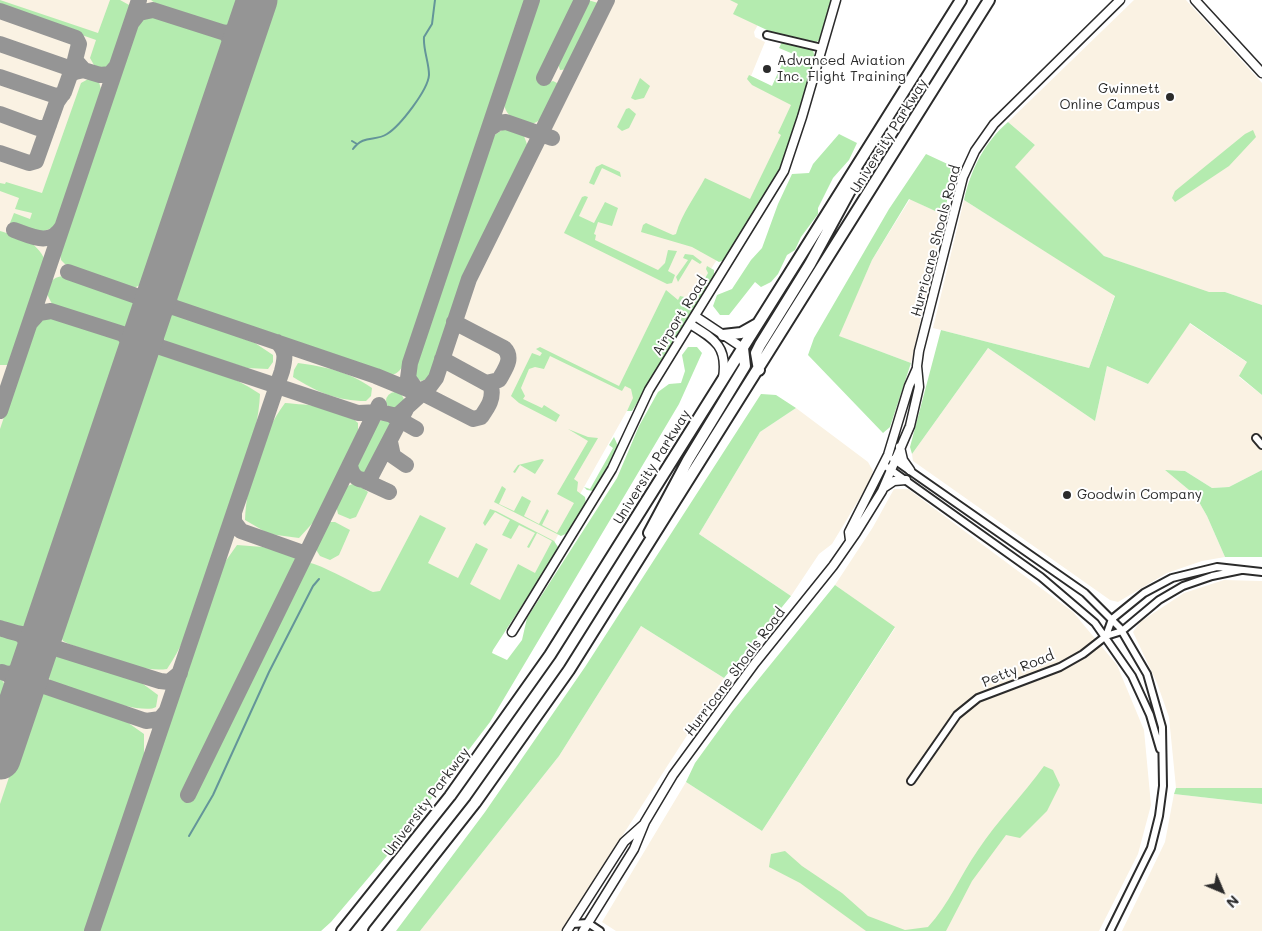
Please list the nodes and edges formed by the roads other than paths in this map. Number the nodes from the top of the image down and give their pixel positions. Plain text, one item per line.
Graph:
1 (836, 0) edge
2 (961, 0) edge
3 (989, 0) edge
4 (1120, 0) edge
5 (1195, 0) edge
6 (767, 35) dead end
7 (822, 48) junction
8 (1262, 73) edge
9 (869, 146) junction
10 (704, 302) junction
11 (695, 316) junction
12 (760, 322) junction
13 (690, 324) junction
14 (710, 326) junction
15 (723, 335) junction
16 (743, 348) junction
17 (917, 366) junction
18 (758, 370) junction
19 (723, 381) junction
20 (1256, 438) dead end
21 (1262, 445) edge
22 (900, 447) junction
23 (891, 457) junction
24 (887, 467) junction
25 (910, 470) junction
26 (906, 480) junction
27 (882, 491) junction
28 (850, 540) junction
29 (1241, 570) junction
30 (1262, 572) edge
31 (630, 575) junction
32 (1112, 619) junction
33 (1122, 631) junction
34 (512, 632) dead end
35 (1106, 636) junction
36 (1162, 755) junction
37 (911, 781) dead end
38 (645, 822) junction
39 (588, 923) junction
40 (569, 928) edge
41 (342, 931) edge
42 (374, 931) edge
43 (577, 931) edge
44 (583, 931) edge
45 (600, 931) edge
46 (1110, 931) edge

1 - 7 street, Airport Road
2 - 9 highway, University Parkway
3 - 18 highway, University Parkway
4 - 17 street, Hurricane Shoals Road
5 - 8 street
6 - 7 street
7 - 10 street, Airport Road
9 - 12 highway, University Parkway
9 - 18 highway
10 - 11 street, Airport Road
10 - 14 street
11 - 13 street, Airport Road
11 - 14 street
12 - 15 highway
12 - 16 highway, University Parkway
13 - 19 street
13 - 34 street, Airport Road
14 - 15 street
15 - 16 street
16 - 19 highway, University Parkway
16 - 31 highway
17 - 22 street, Hurricane Shoals Road
17 - 23 street, Hurricane Shoals Road
18 - 31 highway, University Parkway
19 - 41 highway, University Parkway
20 - 21 street
22 - 23 street, Hurricane Shoals Road
22 - 25 street
23 - 24 street, Hurricane Shoals Road
23 - 25 street
24 - 26 street
24 - 27 street, Hurricane Shoals Road
24 - 28 street, Hurricane Shoals Road
25 - 32 street
26 - 27 street
26 - 35 street
27 - 28 street, Hurricane Shoals Road
28 - 38 street, Hurricane Shoals Road
29 - 30 street, Petty Road
29 - 32 street, Petty Road
29 - 33 street, Petty Road
31 - 42 highway, University Parkway
32 - 33 street
32 - 35 street
33 - 35 street, Petty Road
33 - 36 street
35 - 36 street
35 - 37 street, Petty Road
36 - 46 street
38 - 39 street, Hurricane Shoals Road
38 - 40 street, Hurricane Shoals Road
39 - 40 street
39 - 44 street, Hurricane Shoals Road
39 - 45 street
40 - 43 street

